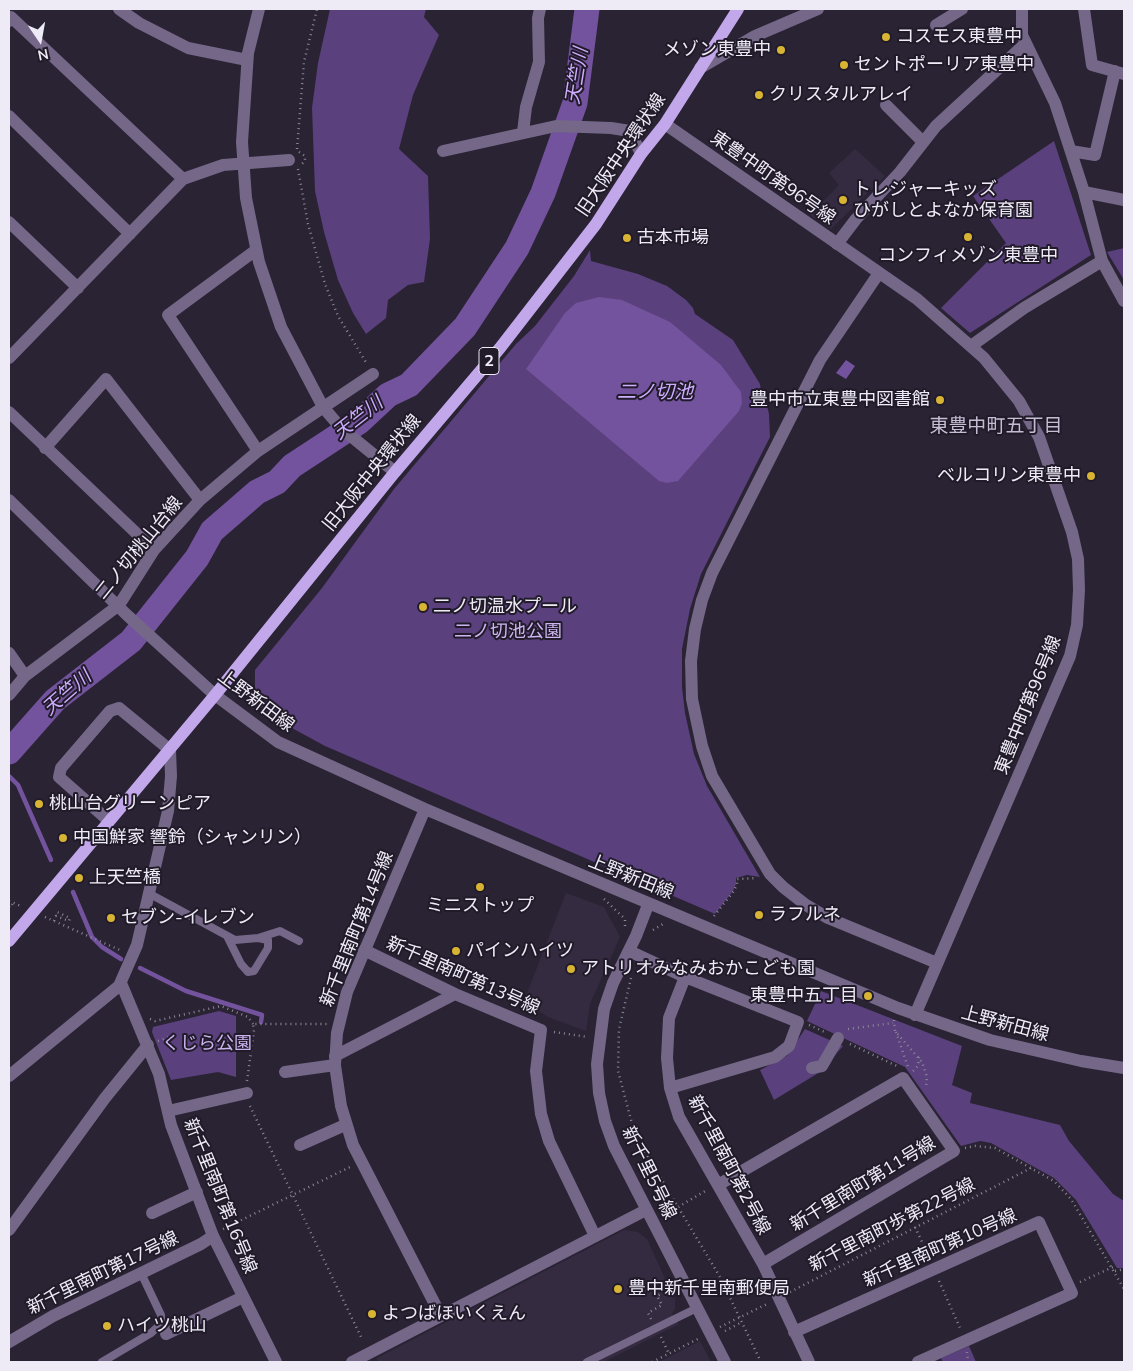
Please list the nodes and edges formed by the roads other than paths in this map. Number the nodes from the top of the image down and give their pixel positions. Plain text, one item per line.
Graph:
1 (119, 9) edge
2 (259, 9) edge
3 (540, 9) edge
4 (738, 9) edge
5 (818, 9) edge
6 (962, 9) edge
7 (1022, 9) edge
8 (1084, 9) edge
9 (940, 18) edge
10 (9, 22) edge
11 (1026, 44) junction
12 (247, 60) junction
13 (700, 68) junction
14 (1120, 72) edge
15 (886, 105) dead end
16 (9, 116) edge
17 (665, 124) junction
18 (524, 132) junction
19 (923, 142) junction
20 (443, 152) dead end
21 (1071, 152) junction
22 (642, 154) junction
23 (290, 160) dead end
24 (242, 164) junction
25 (183, 179) junction
26 (1084, 192) junction
27 (1124, 200) edge
28 (9, 222) edge
29 (130, 234) junction
30 (837, 244) junction
31 (256, 250) junction
32 (1102, 261) junction
33 (879, 273) junction
34 (78, 288) junction
35 (1124, 301) edge
36 (971, 346) junction
37 (9, 358) edge
38 (373, 374) road end
39 (323, 408) junction
40 (9, 412) edge
41 (45, 448) junction
42 (258, 451) junction
43 (394, 472) junction
44 (9, 500) edge
45 (200, 500) junction
46 (154, 550) junction
47 (123, 610) junction
48 (9, 653) edge
49 (25, 676) junction
50 (215, 695) junction
51 (9, 696) edge
52 (170, 750) junction
53 (425, 810) junction
54 (109, 821) junction
55 (150, 894) junction
56 (648, 904) junction
57 (227, 936) junction
58 (258, 938) junction
59 (9, 941) edge
60 (299, 941) dead end
61 (364, 950) junction
62 (634, 954) junction
63 (937, 964) junction
64 (684, 977) junction
65 (121, 984) junction
66 (455, 994) junction
67 (915, 1015) junction
68 (836, 1037) road end
69 (148, 1045) junction
70 (335, 1060) junction
71 (812, 1068) dead end
72 (1124, 1068) edge
73 (284, 1072) dead end
74 (9, 1076) edge
75 (670, 1088) junction
76 (247, 1094) dead end
77 (168, 1111) junction
78 (345, 1125) junction
79 (300, 1145) dead end
80 (718, 1185) junction
81 (196, 1192) junction
82 (646, 1210) junction
83 (152, 1213) dead end
84 (9, 1230) edge
85 (213, 1236) junction
86 (595, 1236) junction
87 (763, 1264) junction
88 (141, 1273) junction
89 (243, 1297) junction
90 (697, 1308) junction
91 (441, 1316) junction
92 (794, 1332) junction
93 (166, 1334) dead end
94 (9, 1342) edge
95 (102, 1362) edge
96 (276, 1362) edge
97 (352, 1362) edge
98 (588, 1362) edge
99 (725, 1362) edge
100 (809, 1362) edge
101 (918, 1362) edge

1 - 12 street
2 - 12 street
3 - 18 street
4 - 13 main road, 旧大阪中央環状線 / 2
5 - 13 street
6 - 9 street
7 - 11 street
8 - 14 street
10 - 25 street
11 - 19 street
11 - 21 street
12 - 24 street
13 - 17 main road, 旧大阪中央環状線 / 2
14 - 21 street
15 - 19 street
16 - 29 street
17 - 22 main road, 旧大阪中央環状線 / 2
17 - 30 street, 東豊中町第96号線
18 - 20 street
18 - 22 street
19 - 30 street
21 - 26 street
22 - 43 main road, 旧大阪中央環状線 / 2
23 - 24 street
24 - 25 street
24 - 31 street
25 - 29 street
26 - 27 street
26 - 32 street
28 - 34 street
29 - 34 street
30 - 33 street, 東豊中町第96号線
31 - 39 street
31 - 42 street
32 - 35 street
32 - 36 street
33 - 36 street, 東豊中町第96号線
33 - 63 street
34 - 37 street
36 - 63 street, 東豊中町第96号線
38 - 39 street, 二ノ切桃山台線
39 - 42 street, 二ノ切桃山台線
39 - 43 street
40 - 41 street
41 - 45 street
41 - 46 street
42 - 45 street, 二ノ切桃山台線
43 - 50 main road, 旧大阪中央環状線 / 2
44 - 47 street
45 - 46 street, 二ノ切桃山台線
46 - 47 street, 二ノ切桃山台線
47 - 49 street, 二ノ切桃山台線
47 - 50 street, 上野新田線
48 - 49 street
49 - 51 street, 二ノ切桃山台線
50 - 52 main road, 旧大阪中央環状線 / 2
50 - 53 street, 上野新田線
52 - 54 main road, 旧大阪中央環状線 / 2
52 - 54 street
52 - 55 street
53 - 56 street, 上野新田線
53 - 61 street, 新千里南町第14号線
54 - 59 main road, 旧大阪中央環状線 / 2
55 - 57 lane
55 - 65 street
56 - 62 street, 新千里5号線
56 - 67 street, 上野新田線
57 - 58 lane
57 - 58 lane
58 - 60 lane
61 - 66 street, 新千里南町第13号線
61 - 70 street, 新千里南町第14号線
62 - 64 street
62 - 82 street, 新千里5号線
63 - 67 street, 東豊中町第96号線
64 - 75 street, 新千里南町第2号線
64 - 75 street
65 - 69 street, 新千里南町第16号線
65 - 74 street
66 - 70 street
66 - 86 street, 新千里南町第13号線
67 - 72 street, 上野新田線
68 - 71 street
69 - 77 street, 新千里南町第16号線
69 - 84 street
70 - 73 street
70 - 78 street, 新千里南町第14号線
75 - 80 street, 新千里南町第2号線
76 - 77 street
77 - 81 street, 新千里南町第16号線
78 - 79 street
78 - 91 street, 新千里南町第14号線
80 - 87 street, 新千里南町第2号線
80 - 87 street, 新千里南町第11号線
81 - 83 street
81 - 85 street, 新千里南町第16号線
82 - 86 street
82 - 90 street, 新千里5号線
85 - 88 street, 新千里南町第17号線
85 - 89 street, 新千里南町第16号線
86 - 91 street
87 - 92 street, 新千里南町第2号線
88 - 94 street, 新千里南町第17号線
88 - 95 lane
89 - 93 street
89 - 96 street, 新千里南町第16号線
90 - 98 lane
90 - 99 street, 新千里5号線
91 - 97 street
92 - 100 street, 新千里南町第2号線
92 - 101 street, 新千里南町第10号線

